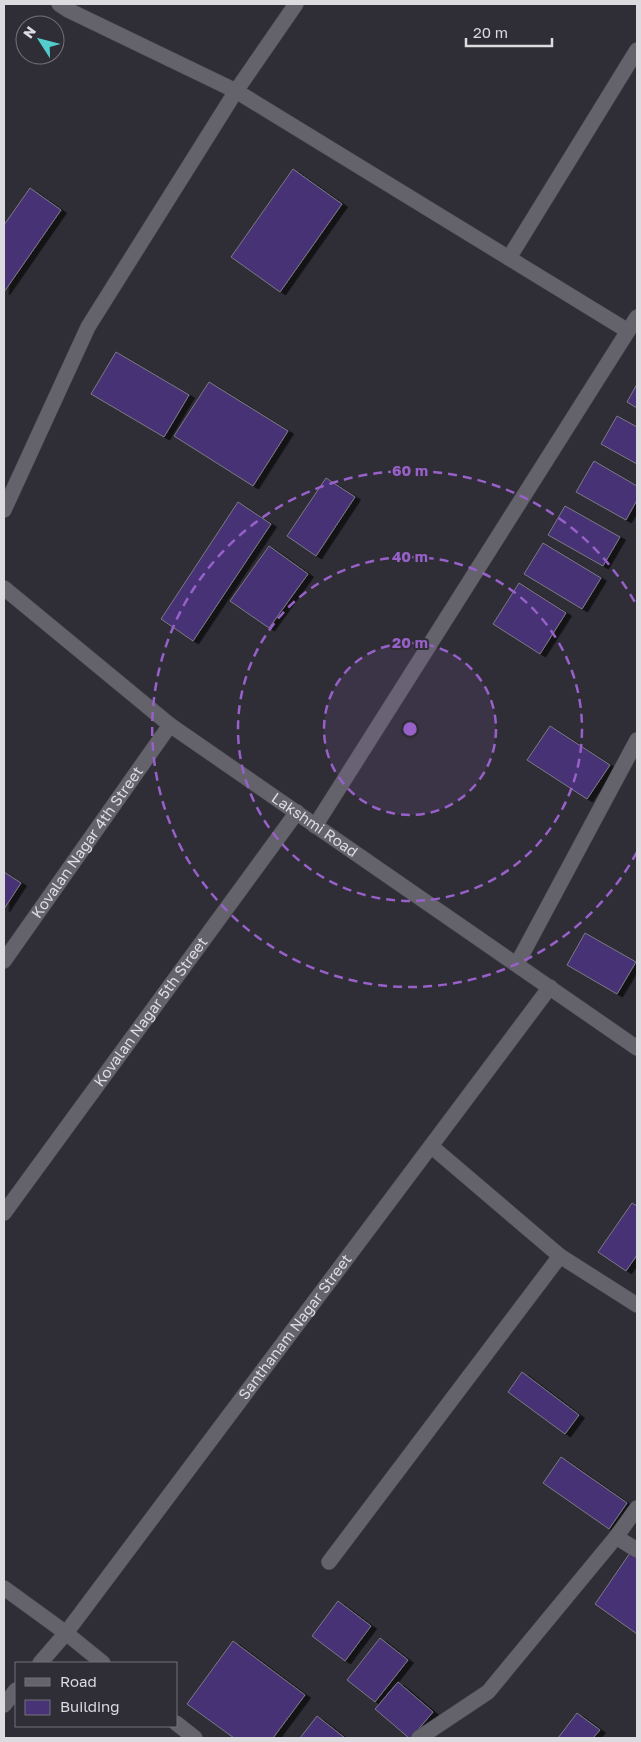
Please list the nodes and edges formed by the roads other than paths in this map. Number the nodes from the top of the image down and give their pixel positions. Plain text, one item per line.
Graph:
1 (59, 4) edge
2 (296, 4) edge
3 (637, 50) edge
4 (236, 91) junction
5 (509, 258) junction
6 (637, 317) edge
7 (628, 331) junction
8 (4, 510) edge
9 (5, 592) edge
10 (170, 725) junction
11 (637, 740) edge
12 (297, 812) junction
13 (315, 826) junction
14 (4, 961) edge
15 (517, 964) junction
16 (550, 987) junction
17 (637, 1048) edge
18 (431, 1146) junction
19 (4, 1212) edge
20 (560, 1256) junction
21 (637, 1305) edge
22 (637, 1508) edge
23 (616, 1538) junction
24 (637, 1550) edge
25 (329, 1562) dead end
26 (4, 1588) edge
27 (66, 1633) junction
28 (41, 1662) edge
29 (103, 1662) edge
30 (15, 1691) edge
31 (4, 1705) edge
32 (178, 1725) edge
33 (195, 1738) edge
34 (419, 1738) edge

1 - 4 street
2 - 4 street
3 - 5 street
4 - 5 street
4 - 8 street
5 - 7 street
6 - 7 street
7 - 13 street
9 - 10 street, Lakshmi Road
10 - 12 street, Lakshmi Road
10 - 14 street, Kovalan Nagar 4th Street
11 - 15 street
12 - 13 street, Lakshmi Road
12 - 19 street, Kovalan Nagar 5th Street
13 - 15 street, Lakshmi Road
15 - 16 street, Lakshmi Road
16 - 17 street, Lakshmi Road
16 - 18 street, Santhanam Nagar Street
18 - 20 street
18 - 27 street, Santhanam Nagar Street
20 - 21 street
20 - 25 street
22 - 23 street
23 - 24 street
23 - 34 street
26 - 27 street
27 - 28 street, Santhanam Nagar Street
27 - 29 street
30 - 31 street
32 - 33 street

